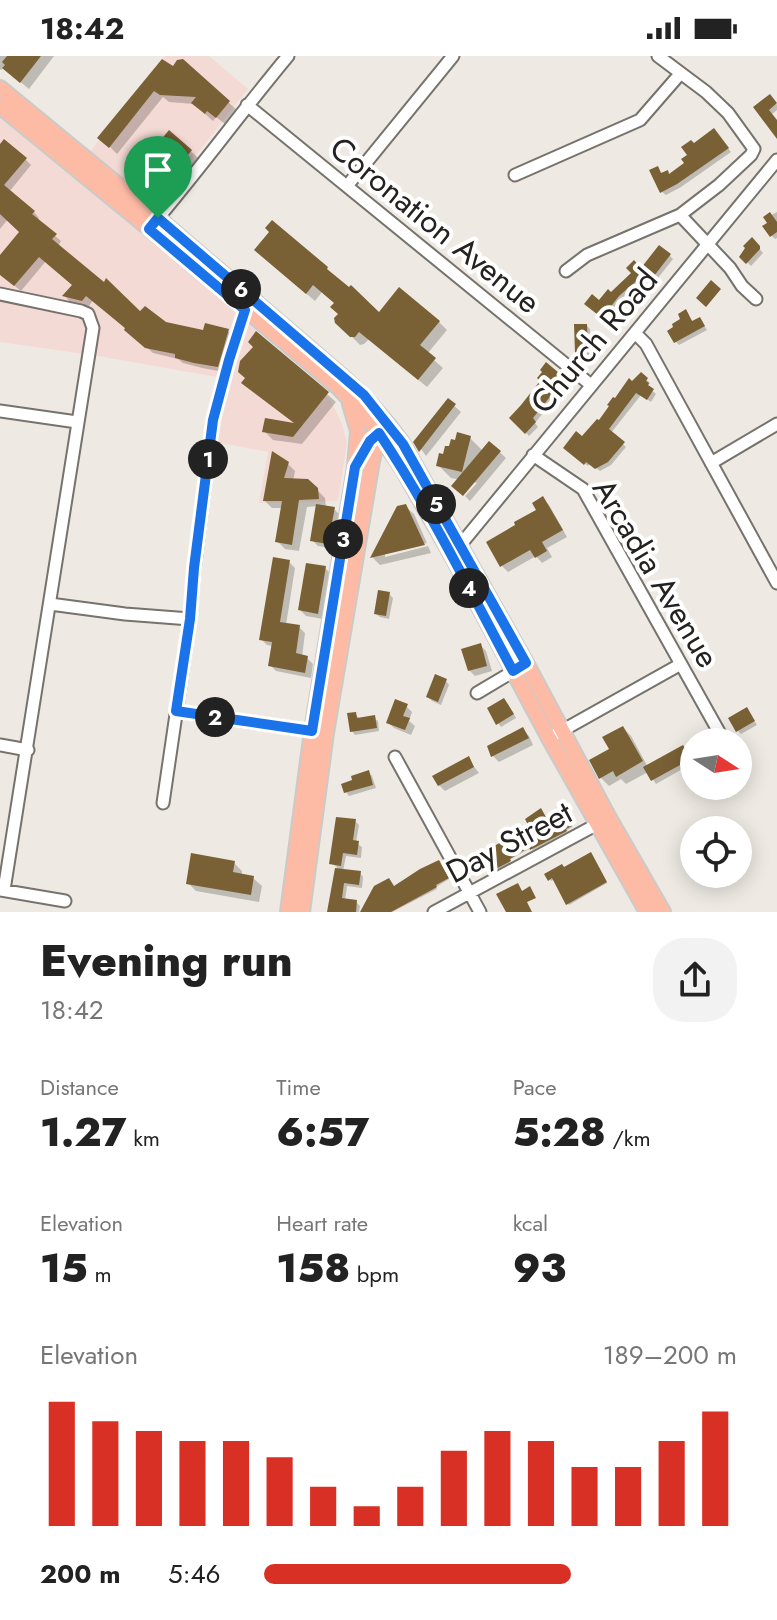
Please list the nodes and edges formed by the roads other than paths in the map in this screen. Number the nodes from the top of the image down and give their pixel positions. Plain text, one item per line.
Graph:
1 (288, 56) edge
2 (453, 56) edge
3 (658, 56) edge
4 (680, 74) junction
5 (0, 88) edge
6 (247, 105) junction
7 (4, 107) edge
8 (777, 160) edge
9 (515, 175) dead end
10 (347, 186) junction
11 (680, 215) junction
12 (153, 223) junction
13 (707, 245) junction
14 (566, 271) dead end
15 (0, 294) edge
16 (756, 299) dead end
17 (245, 310) junction
18 (635, 333) junction
19 (591, 385) junction
20 (349, 400) junction
21 (0, 411) edge
22 (77, 422) junction
23 (777, 424) edge
24 (383, 429) junction
25 (533, 455) junction
26 (711, 463) junction
27 (355, 467) junction
28 (455, 550) junction
29 (777, 583) edge
30 (50, 604) junction
31 (190, 619) junction
32 (681, 664) junction
33 (520, 667) junction
34 (477, 693) dead end
35 (176, 711) junction
36 (717, 728) edge
37 (319, 732) junction
38 (556, 735) junction
39 (0, 745) edge
40 (28, 750) junction
41 (395, 757) dead end
42 (163, 803) dead end
43 (603, 821) junction
44 (2, 890) edge
45 (469, 893) junction
46 (65, 901) dead end
47 (288, 912) edge
48 (302, 912) edge
49 (434, 912) edge
50 (480, 912) edge
51 (647, 912) edge
52 (663, 912) edge

1 - 6 street
2 - 10 street
3 - 4 street
4 - 9 street
4 - 11 street
5 - 7 main road
6 - 10 street, Coronation Avenue
6 - 12 street
7 - 12 main road
8 - 13 street, Church Road
10 - 19 street, Coronation Avenue
11 - 13 street
11 - 14 street
12 - 17 main road
12 - 24 main road
13 - 16 street
13 - 18 street, Church Road
15 - 22 street
17 - 20 main road
17 - 31 street
18 - 19 street, Church Road
18 - 26 street
19 - 25 street, Church Road
20 - 24 main road
20 - 27 main road
21 - 22 street
22 - 30 street
23 - 26 street
24 - 27 main road
24 - 28 main road
24 - 37 main road
25 - 28 street, Church Road
25 - 32 street, Arcadia Avenue
26 - 29 street
27 - 37 main road
28 - 33 main road
30 - 31 street
30 - 40 street
31 - 35 street
32 - 36 street, Arcadia Avenue
32 - 38 street
33 - 34 street
33 - 38 main road
35 - 37 street
35 - 42 street
37 - 47 main road
37 - 48 main road
38 - 43 main road
39 - 40 street
40 - 44 street
41 - 45 street
43 - 45 street, Day Street
43 - 51 main road
43 - 52 main road
44 - 46 street
45 - 49 street, Day Street
45 - 50 street

